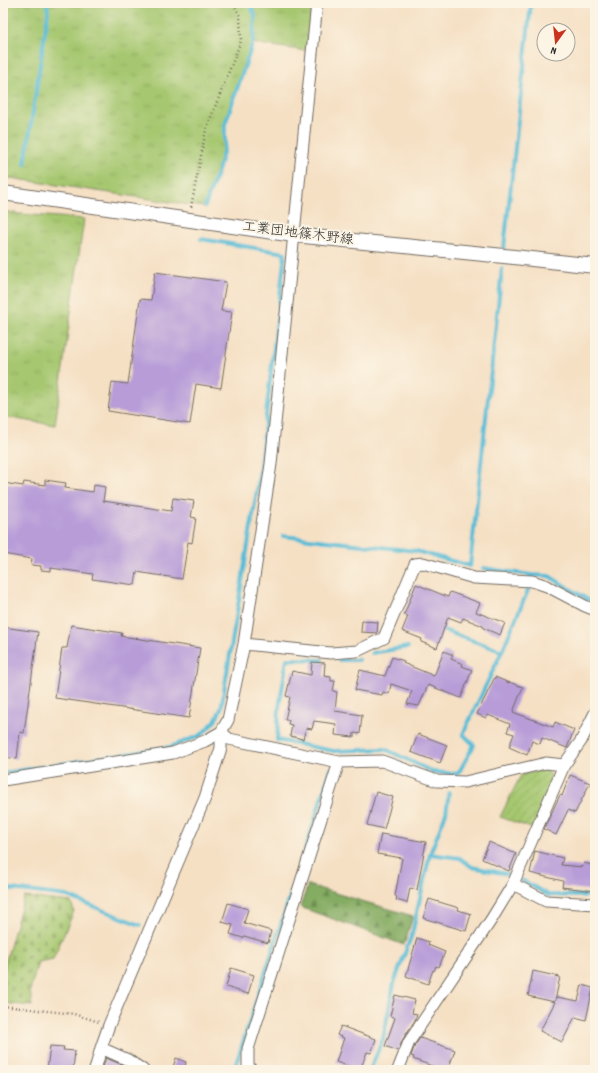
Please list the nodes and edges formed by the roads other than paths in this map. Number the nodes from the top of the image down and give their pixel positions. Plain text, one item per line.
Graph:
1 (317, 3) edge
2 (3, 193) edge
3 (294, 235) junction
4 (595, 266) edge
5 (595, 610) edge
6 (244, 644) junction
7 (595, 713) edge
8 (221, 732) junction
9 (339, 762) junction
10 (564, 765) junction
11 (3, 780) edge
12 (513, 884) junction
13 (595, 904) edge
14 (101, 1048) junction
15 (248, 1069) edge
16 (95, 1070) edge
17 (143, 1070) edge
18 (398, 1070) edge

1 - 3 street
2 - 3 street, 工業団地篠木野線
3 - 4 street, 工業団地篠木野線
3 - 6 street
5 - 6 street
6 - 8 street
7 - 10 street
8 - 9 street
8 - 11 street
8 - 14 street
9 - 10 street
9 - 15 street
10 - 12 street
12 - 13 street
12 - 18 street
14 - 16 street
14 - 17 street

